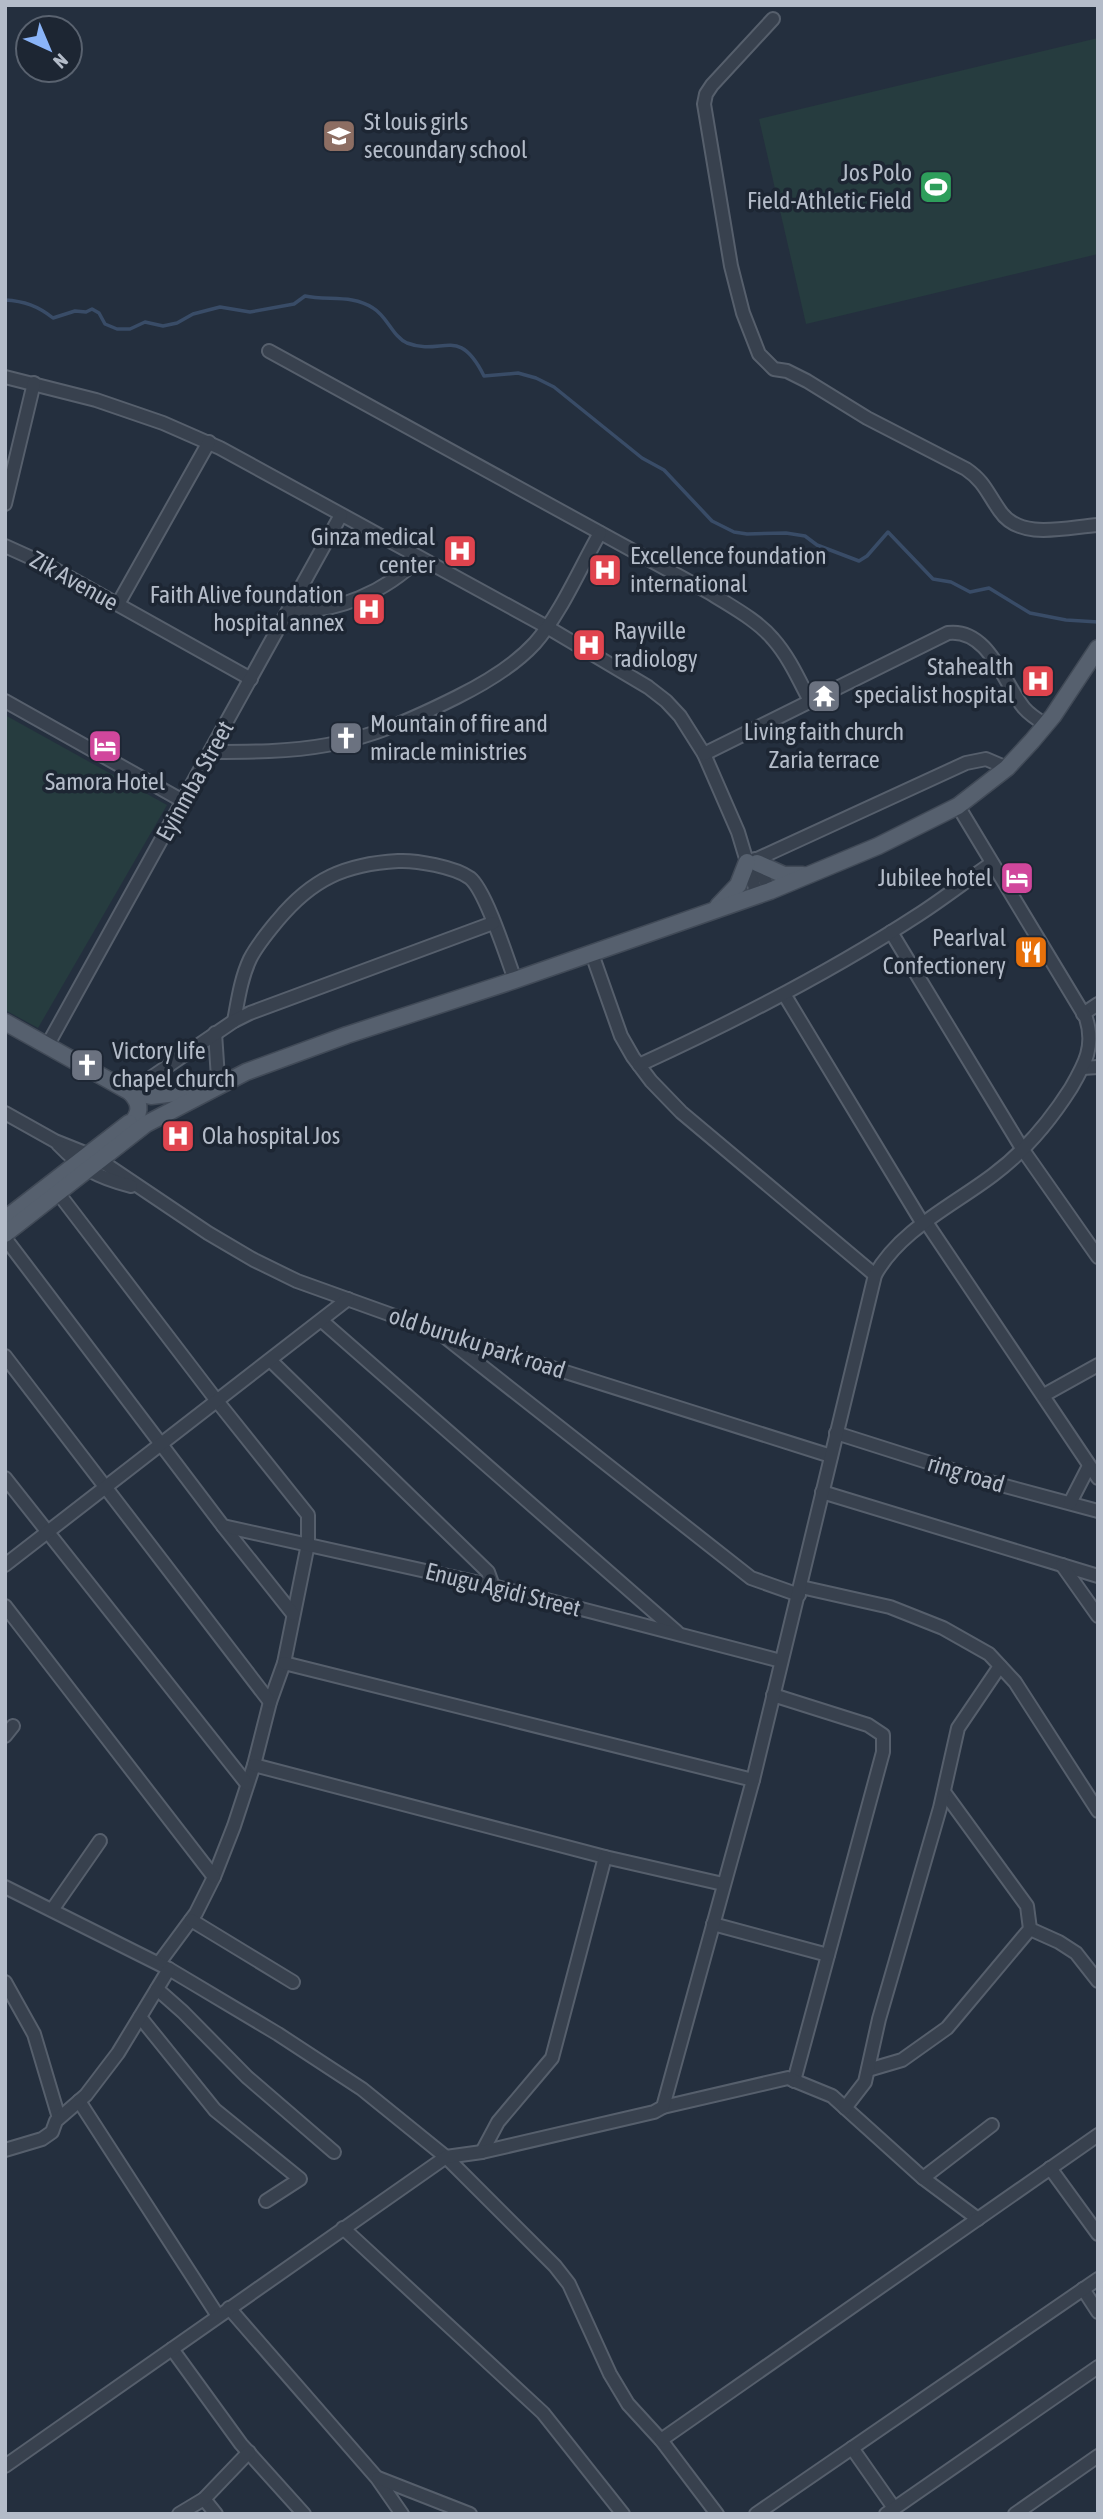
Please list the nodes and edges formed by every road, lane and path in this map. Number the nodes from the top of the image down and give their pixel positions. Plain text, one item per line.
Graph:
1 (773, 19) dead end
2 (269, 351) dead end
3 (5, 377) edge
4 (34, 383) junction
5 (209, 442) junction
6 (5, 504) edge
7 (341, 515) junction
8 (1098, 525) edge
9 (600, 533) junction
10 (5, 546) edge
11 (419, 558) junction
12 (118, 604) junction
13 (289, 610) junction
14 (547, 626) junction
15 (1098, 648) edge
16 (251, 679) junction
17 (5, 701) edge
18 (810, 701) junction
19 (1046, 725) junction
20 (211, 752) junction
21 (704, 754) junction
22 (1007, 768) junction
23 (183, 802) junction
24 (958, 806) junction
25 (753, 861) junction
26 (992, 863) junction
27 (816, 873) junction
28 (764, 893) junction
29 (712, 911) junction
30 (493, 923) junction
31 (891, 932) junction
32 (592, 954) junction
33 (515, 980) junction
34 (784, 993) junction
35 (1098, 1004) edge
36 (1083, 1014) junction
37 (234, 1021) junction
38 (5, 1022) edge
39 (215, 1033) junction
40 (1094, 1045) edge
41 (47, 1046) junction
42 (639, 1065) junction
43 (1098, 1067) edge
44 (1083, 1068) junction
45 (246, 1072) junction
46 (218, 1078) junction
47 (130, 1091) junction
48 (184, 1092) junction
49 (5, 1113) edge
50 (134, 1119) junction
51 (1023, 1150) junction
52 (89, 1162) junction
53 (59, 1194) junction
54 (5, 1219) edge
55 (925, 1223) junction
56 (5, 1236) edge
57 (1098, 1257) edge
58 (875, 1275) junction
59 (348, 1299) junction
60 (322, 1321) junction
61 (439, 1332) junction
62 (5, 1356) edge
63 (270, 1360) junction
64 (1098, 1365) edge
65 (1044, 1395) junction
66 (217, 1401) junction
67 (836, 1433) junction
68 (162, 1443) junction
69 (831, 1456) junction
70 (1089, 1466) junction
71 (5, 1478) edge
72 (1098, 1478) edge
73 (104, 1487) junction
74 (822, 1492) junction
75 (1070, 1503) junction
76 (1098, 1511) edge
77 (223, 1526) junction
78 (46, 1532) junction
79 (308, 1544) junction
80 (5, 1565) edge
81 (1062, 1565) junction
82 (1098, 1576) edge
83 (493, 1586) junction
84 (800, 1591) junction
85 (5, 1606) edge
86 (293, 1614) junction
87 (1098, 1616) edge
88 (680, 1635) junction
89 (781, 1661) junction
90 (284, 1663) junction
91 (1000, 1666) junction
92 (773, 1695) junction
93 (270, 1702) junction
94 (254, 1765) junction
95 (753, 1780) junction
96 (247, 1784) junction
97 (944, 1792) junction
98 (1098, 1811) edge
99 (100, 1841) dead end
100 (605, 1857) junction
101 (214, 1877) junction
102 (723, 1884) junction
103 (5, 1887) edge
104 (51, 1910) junction
105 (191, 1920) junction
106 (713, 1924) junction
107 (1030, 1929) junction
108 (828, 1955) junction
109 (164, 1966) junction
110 (1098, 1981) edge
111 (5, 1982) edge
112 (293, 1982) dead end
113 (157, 1989) junction
114 (140, 2017) junction
115 (867, 2070) junction
116 (794, 2081) junction
117 (79, 2101) junction
118 (663, 2107) junction
119 (845, 2108) junction
120 (59, 2118) junction
121 (992, 2125) dead end
122 (1098, 2135) edge
123 (5, 2150) edge
124 (334, 2152) dead end
125 (482, 2152) junction
126 (446, 2157) junction
127 (1050, 2168) junction
128 (923, 2178) junction
129 (266, 2201) dead end
130 (978, 2218) junction
131 (343, 2228) junction
132 (1098, 2234) edge
133 (1098, 2279) edge
134 (1083, 2289) junction
135 (224, 2312) junction
136 (1098, 2312) edge
137 (172, 2348) junction
138 (1098, 2367) edge
139 (661, 2440) junction
140 (852, 2448) junction
141 (248, 2452) junction
142 (1098, 2456) edge
143 (5, 2466) edge
144 (377, 2478) junction
145 (204, 2499) junction
146 (890, 2511) edge
147 (180, 2514) edge
148 (216, 2514) edge
149 (304, 2514) edge
150 (402, 2514) edge
151 (470, 2514) edge
152 (623, 2514) edge
153 (717, 2514) edge
154 (756, 2514) edge
155 (1014, 2514) edge

1 - 8 street
2 - 9 street
3 - 4 street
4 - 5 street
4 - 6 street
5 - 7 street
5 - 12 street
7 - 11 street
7 - 13 street, Eyinmba Street
9 - 14 street
9 - 18 street
10 - 12 street, Zik Avenue
11 - 13 street
11 - 14 street
12 - 16 street, Zik Avenue
13 - 16 street, Eyinmba Street
14 - 20 street
14 - 21 street
15 - 19 main road
16 - 20 street, Eyinmba Street
17 - 23 street
18 - 19 street
18 - 21 street
19 - 22 main road
20 - 23 street, Eyinmba Street
21 - 25 street
22 - 24 main road
22 - 25 street
23 - 41 street, Eyinmba Street
24 - 26 street
24 - 27 main road
25 - 27 main road
25 - 28 street
25 - 29 main road
26 - 31 street
26 - 36 street
27 - 28 main road
28 - 29 main road
29 - 32 main road
30 - 33 street
30 - 37 street
30 - 37 street
31 - 34 street
31 - 51 street
32 - 33 main road
32 - 42 street
33 - 45 main road
34 - 42 street
34 - 55 street
35 - 36 street
36 - 40 street
37 - 39 street
38 - 41 main road
39 - 46 street
39 - 47 street
40 - 44 street
41 - 47 main road
42 - 58 street
43 - 44 street
44 - 51 street
45 - 46 main road
45 - 52 main road
46 - 48 main road
47 - 48 main road
47 - 50 main road
48 - 50 main road
49 - 52 street, old buruku park road
50 - 52 main road
51 - 55 street
51 - 57 street
52 - 53 main road
52 - 54 main road
52 - 59 street, old buruku park road
53 - 56 main road
53 - 66 street
55 - 58 street
55 - 65 street
56 - 68 street
58 - 67 street
59 - 60 street
59 - 61 street, old buruku park road
60 - 63 street
60 - 88 street
61 - 69 street, old buruku park road
61 - 84 street
62 - 73 street
63 - 66 street
63 - 83 street
64 - 65 street
65 - 70 street
66 - 68 street
66 - 79 street
67 - 69 street
67 - 75 street, ring road
68 - 73 street
68 - 77 street
69 - 74 street
70 - 72 street
70 - 75 street
71 - 78 street
73 - 78 street
73 - 93 street
74 - 81 street
74 - 84 street
75 - 76 street, ring road
77 - 79 street, Enugu Agidi Street
77 - 86 street
78 - 80 street
78 - 96 street
79 - 83 street, Enugu Agidi Street
79 - 86 street
81 - 82 street
81 - 87 street
83 - 88 street, Enugu Agidi Street
84 - 89 street
84 - 91 street
85 - 101 street
86 - 90 street
88 - 89 street, Enugu Agidi Street
89 - 92 street
90 - 93 street
90 - 95 street
91 - 97 street
91 - 98 street
92 - 95 street
92 - 108 street
93 - 94 street
94 - 96 street
94 - 100 street
95 - 102 street
96 - 101 street
97 - 107 street
97 - 115 street
99 - 104 street
100 - 102 street
100 - 125 street
101 - 105 street
102 - 106 street
103 - 104 street
104 - 109 street
105 - 109 street
105 - 112 street
106 - 108 street
106 - 118 street
107 - 110 street
107 - 115 street
108 - 116 street
109 - 113 street
109 - 126 street
111 - 120 street
113 - 114 street
113 - 124 street
114 - 117 street
114 - 129 street
115 - 119 street
116 - 118 street
116 - 119 street
117 - 120 street
117 - 135 street
118 - 125 street
119 - 128 street
120 - 123 street
121 - 128 street
122 - 127 street
125 - 126 street
126 - 131 street
126 - 139 street
127 - 130 street
127 - 132 street
128 - 130 street
130 - 139 street
131 - 135 street
131 - 152 street
133 - 134 street
134 - 136 street
134 - 140 street
135 - 137 street
135 - 144 street
137 - 141 street
137 - 143 street
138 - 146 street
139 - 153 street
140 - 146 street
140 - 154 street
141 - 145 street
141 - 149 street
142 - 155 street
144 - 150 street
144 - 151 street
145 - 147 street
145 - 148 street

